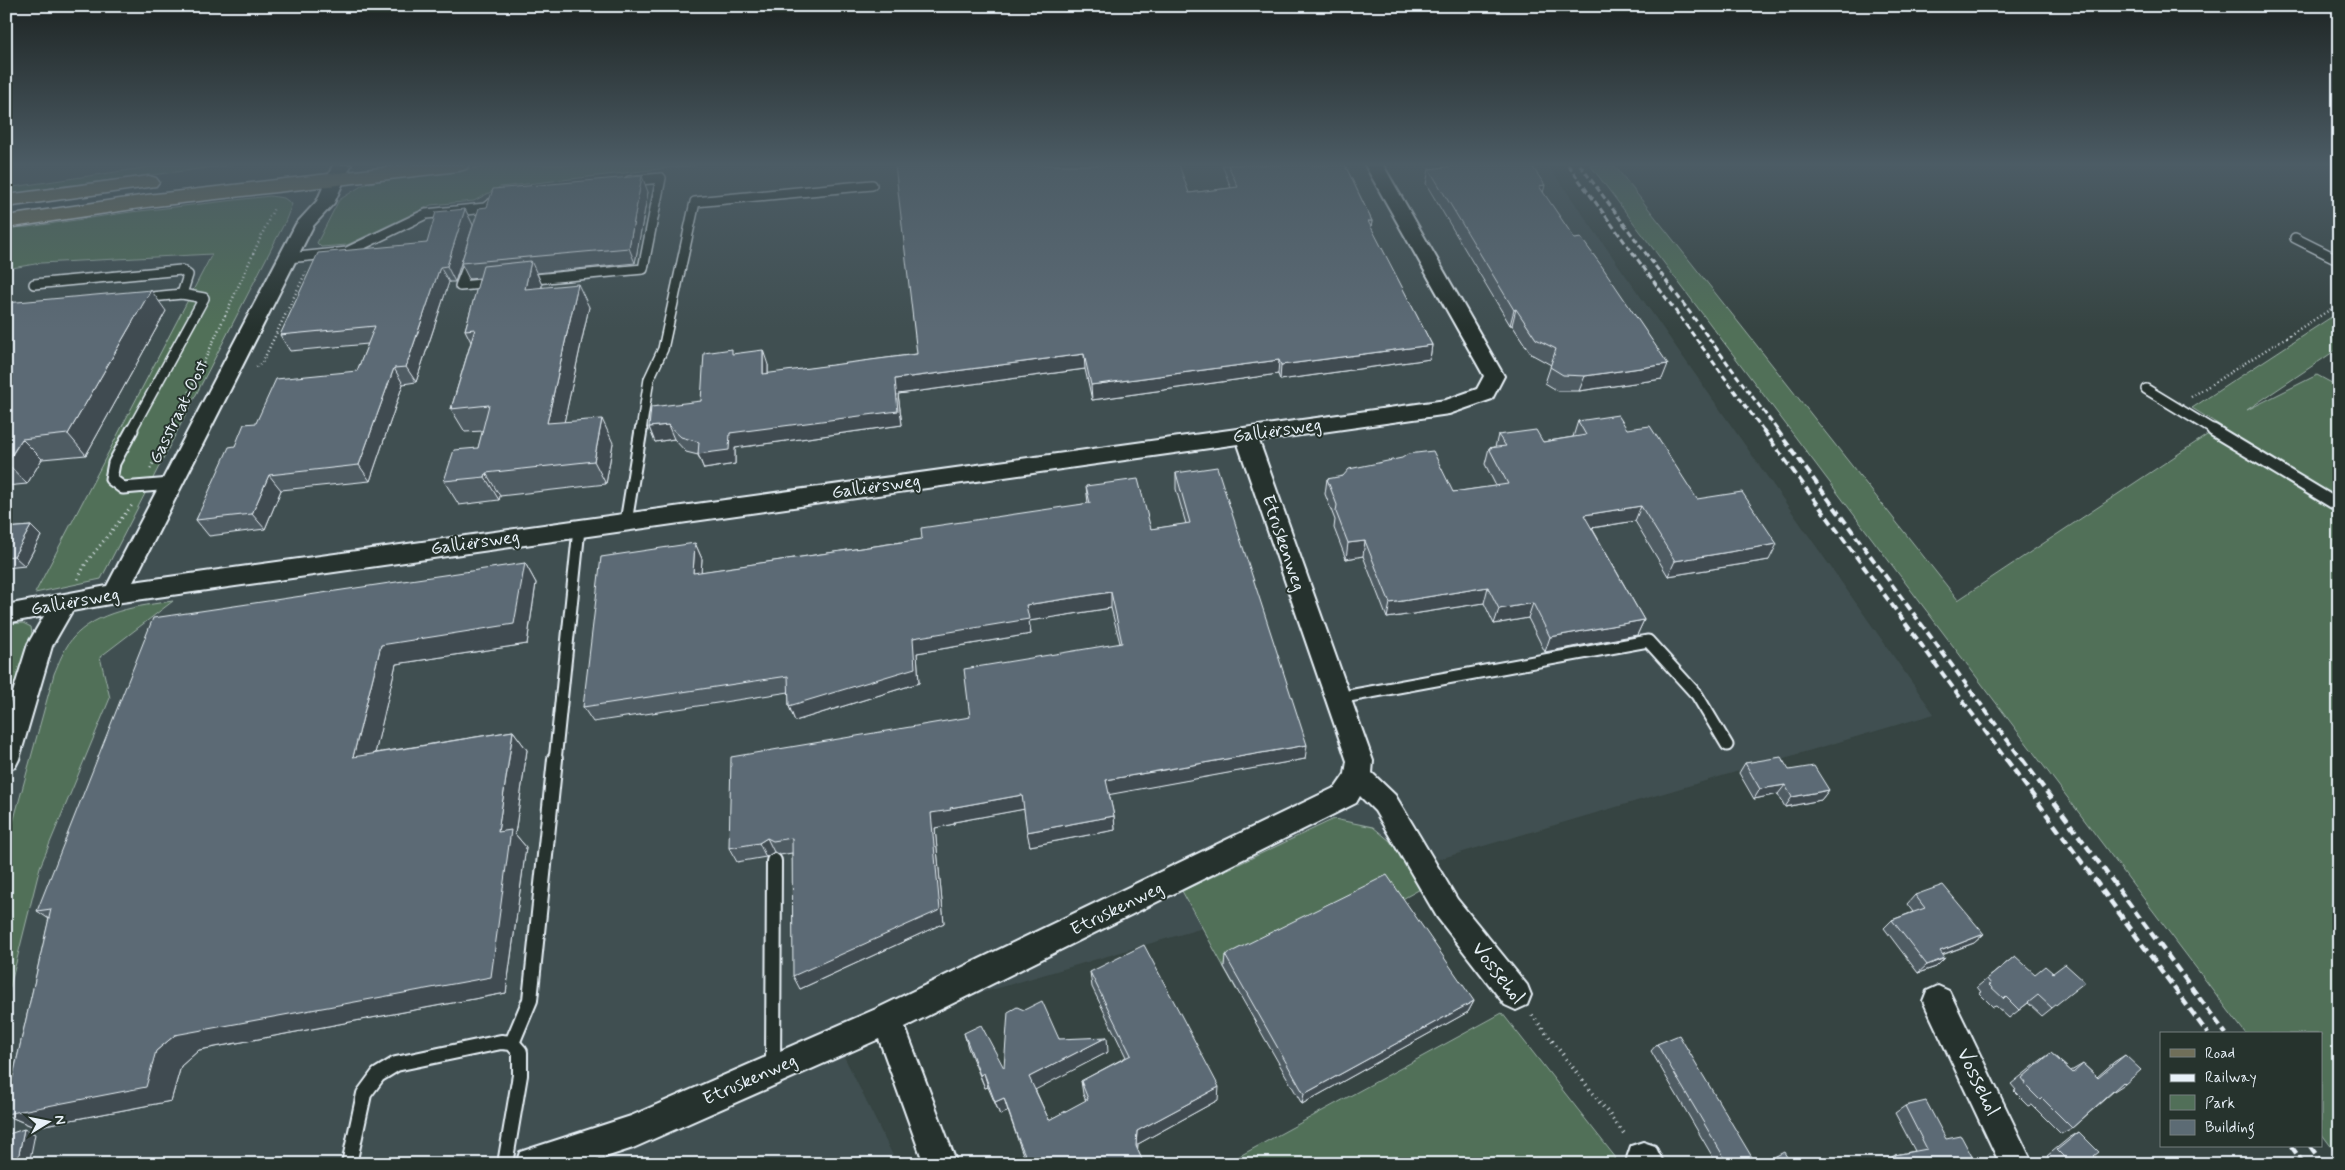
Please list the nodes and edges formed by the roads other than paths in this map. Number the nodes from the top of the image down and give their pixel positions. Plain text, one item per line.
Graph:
1 (22, 220) edge
2 (309, 220) edge
3 (414, 220) edge
4 (653, 220) edge
5 (691, 220) edge
6 (1405, 220) edge
7 (6, 222) edge
8 (2295, 238) dead end
9 (472, 253) edge
10 (288, 258) junction
11 (2339, 260) edge
12 (518, 280) edge
13 (498, 282) edge
14 (34, 284) dead end
15 (182, 294) junction
16 (126, 299) edge
17 (2146, 389) dead end
18 (1246, 435) junction
19 (171, 484) junction
20 (2339, 506) edge
21 (626, 522) junction
22 (579, 529) junction
23 (115, 594) junction
24 (64, 604) junction
25 (6, 614) edge
26 (1338, 698) junction
27 (1727, 744) dead end
28 (6, 759) edge
29 (1358, 777) junction
30 (774, 861) dead end
31 (1516, 995) road end
32 (1938, 1001) dead end
33 (887, 1020) junction
34 (512, 1042) junction
35 (774, 1070) junction
36 (349, 1164) edge
37 (505, 1164) edge
38 (532, 1164) edge
39 (941, 1164) edge
40 (2017, 1164) edge

1 - 7 main road
2 - 10 street, Gasstraat-Oost
3 - 10 lane
4 - 12 lane
5 - 21 lane
6 - 18 street, Galliërsweg
8 - 11 lane
9 - 13 lane
10 - 19 street, Gasstraat-Oost
14 - 15 lane
15 - 16 lane
15 - 19 lane
17 - 20 lane
18 - 21 street, Galliërsweg
18 - 26 street, Etruskenweg
19 - 23 street, Gasstraat-Oost
21 - 22 street, Galliërsweg
22 - 23 street, Galliërsweg
22 - 34 lane
23 - 24 street, Galliërsweg
24 - 25 street, Galliërsweg
24 - 28 street
26 - 27 lane
26 - 29 street, Etruskenweg
29 - 31 street, Vossehol
29 - 33 street, Etruskenweg
30 - 35 lane
32 - 40 street, Vossehol
33 - 35 street, Etruskenweg
33 - 39 street
34 - 36 lane
34 - 37 lane
35 - 38 street, Etruskenweg

